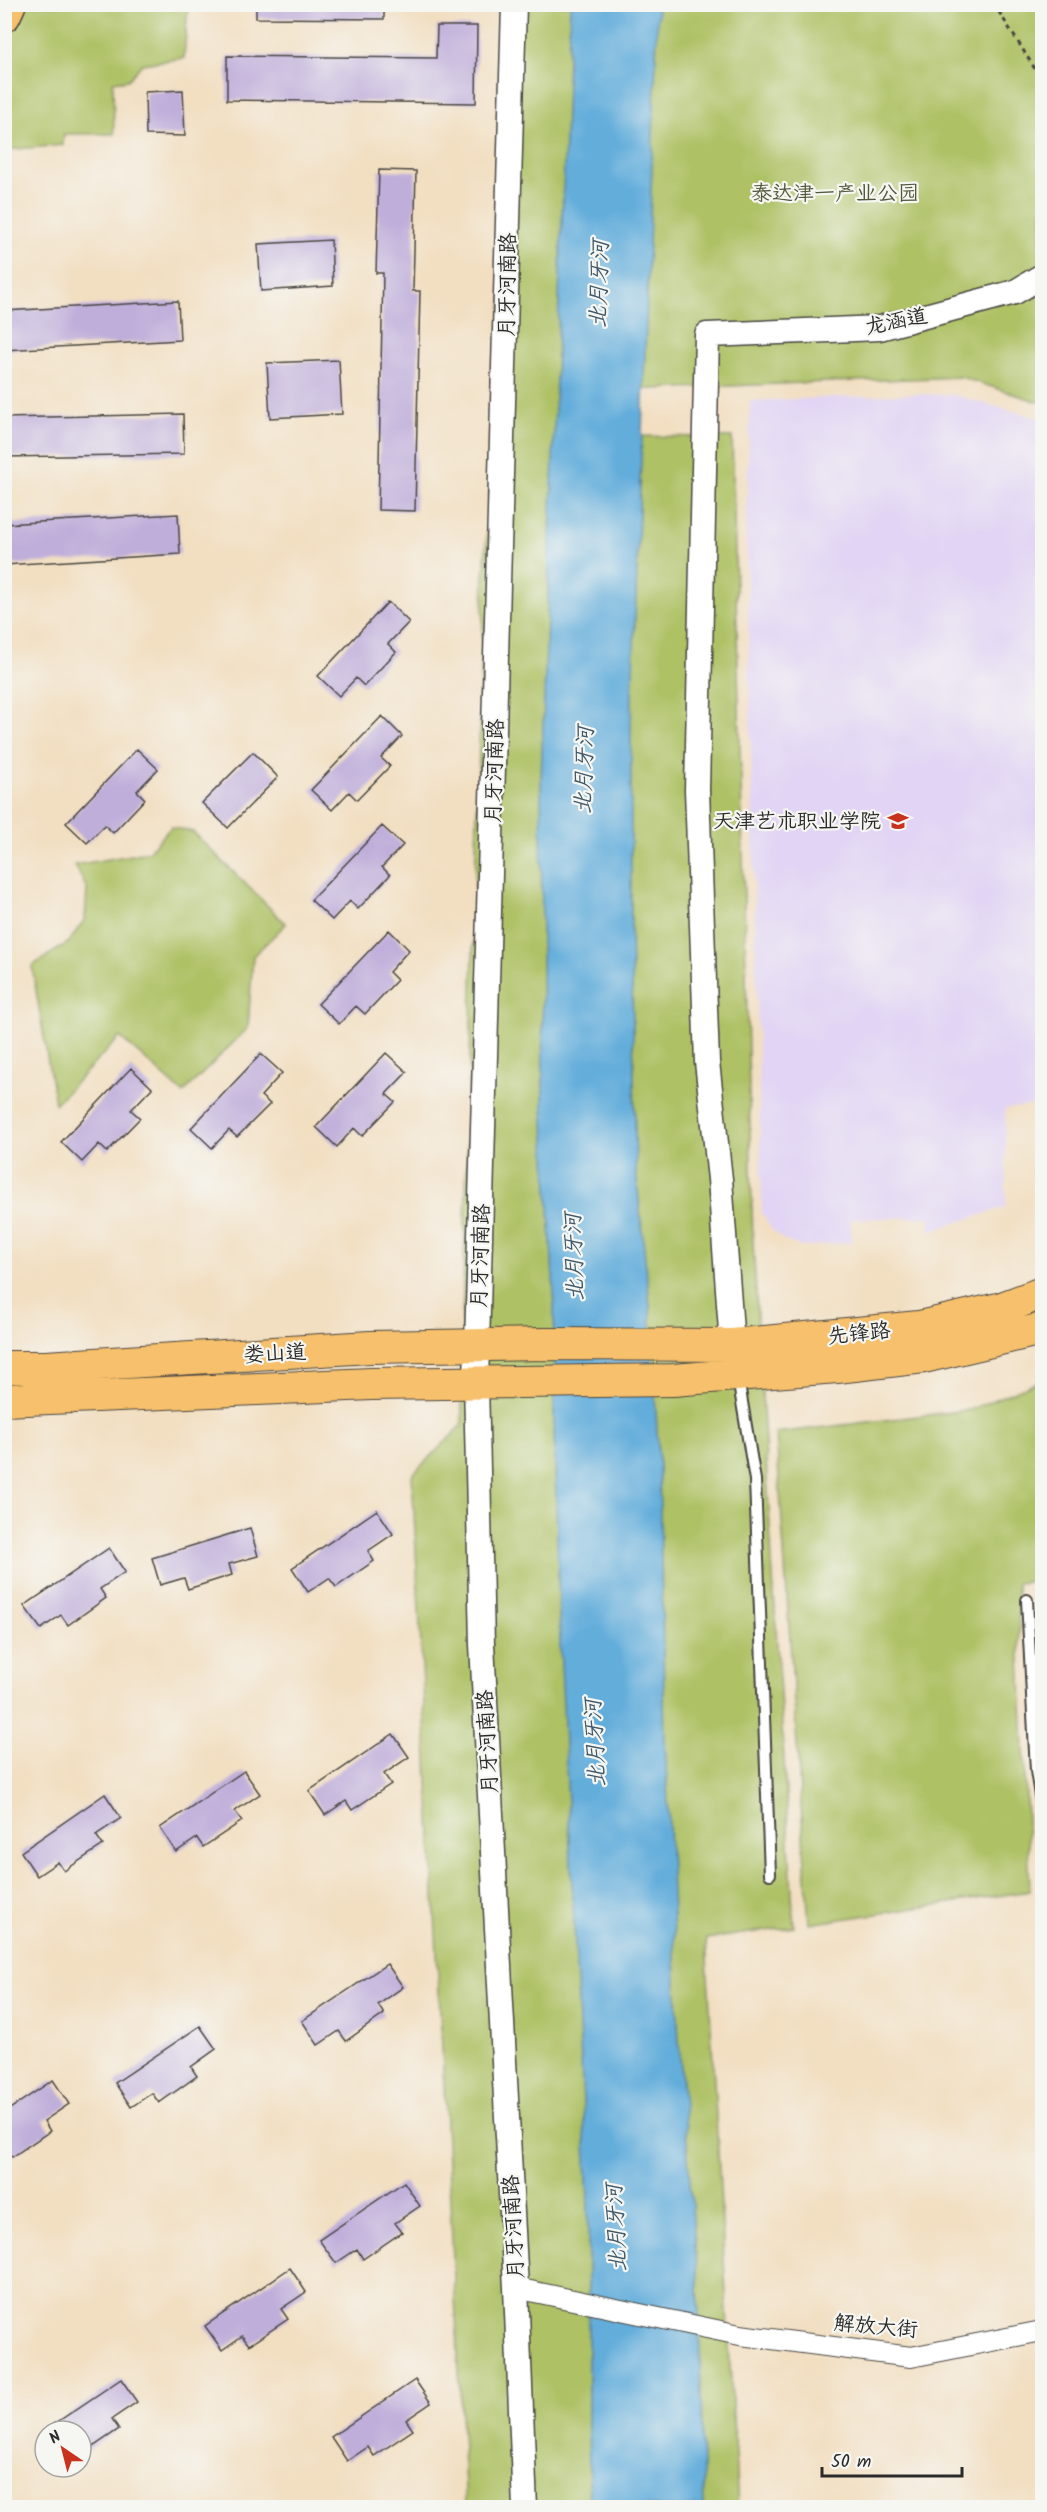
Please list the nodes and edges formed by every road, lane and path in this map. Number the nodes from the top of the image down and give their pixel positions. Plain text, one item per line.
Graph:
1 (9, 4) edge
2 (514, 4) edge
3 (994, 4) edge
4 (4, 15) edge
5 (1042, 80) edge
6 (1042, 276) edge
7 (1042, 1293) edge
8 (1042, 1329) edge
9 (546, 1344) joint
10 (477, 1345) junction
11 (735, 1360) junction
12 (4, 1367) edge
13 (476, 1382) junction
14 (539, 1382) joint
15 (4, 1400) edge
16 (1027, 1600) dead end
17 (1042, 1808) edge
18 (770, 1874) dead end
19 (516, 2288) junction
20 (1042, 2331) edge
21 (525, 2508) edge

1 - 4 highway
2 - 10 street, 月牙河南路
3 - 5 path
6 - 11 street, 龙涵道
7 - 11 main road, 先锋路
8 - 11 main road, 先锋路
9 - 10 main road, 娄山道
9 - 11 main road, 先锋路
10 - 12 main road, 娄山道
10 - 13 street, 月牙河南路
11 - 14 main road, 先锋路
11 - 18 lane
13 - 14 main road, 娄山道
13 - 15 main road, 娄山道
13 - 19 street, 月牙河南路
16 - 17 lane
19 - 20 street, 解放大街
19 - 21 street, 月牙河南路

